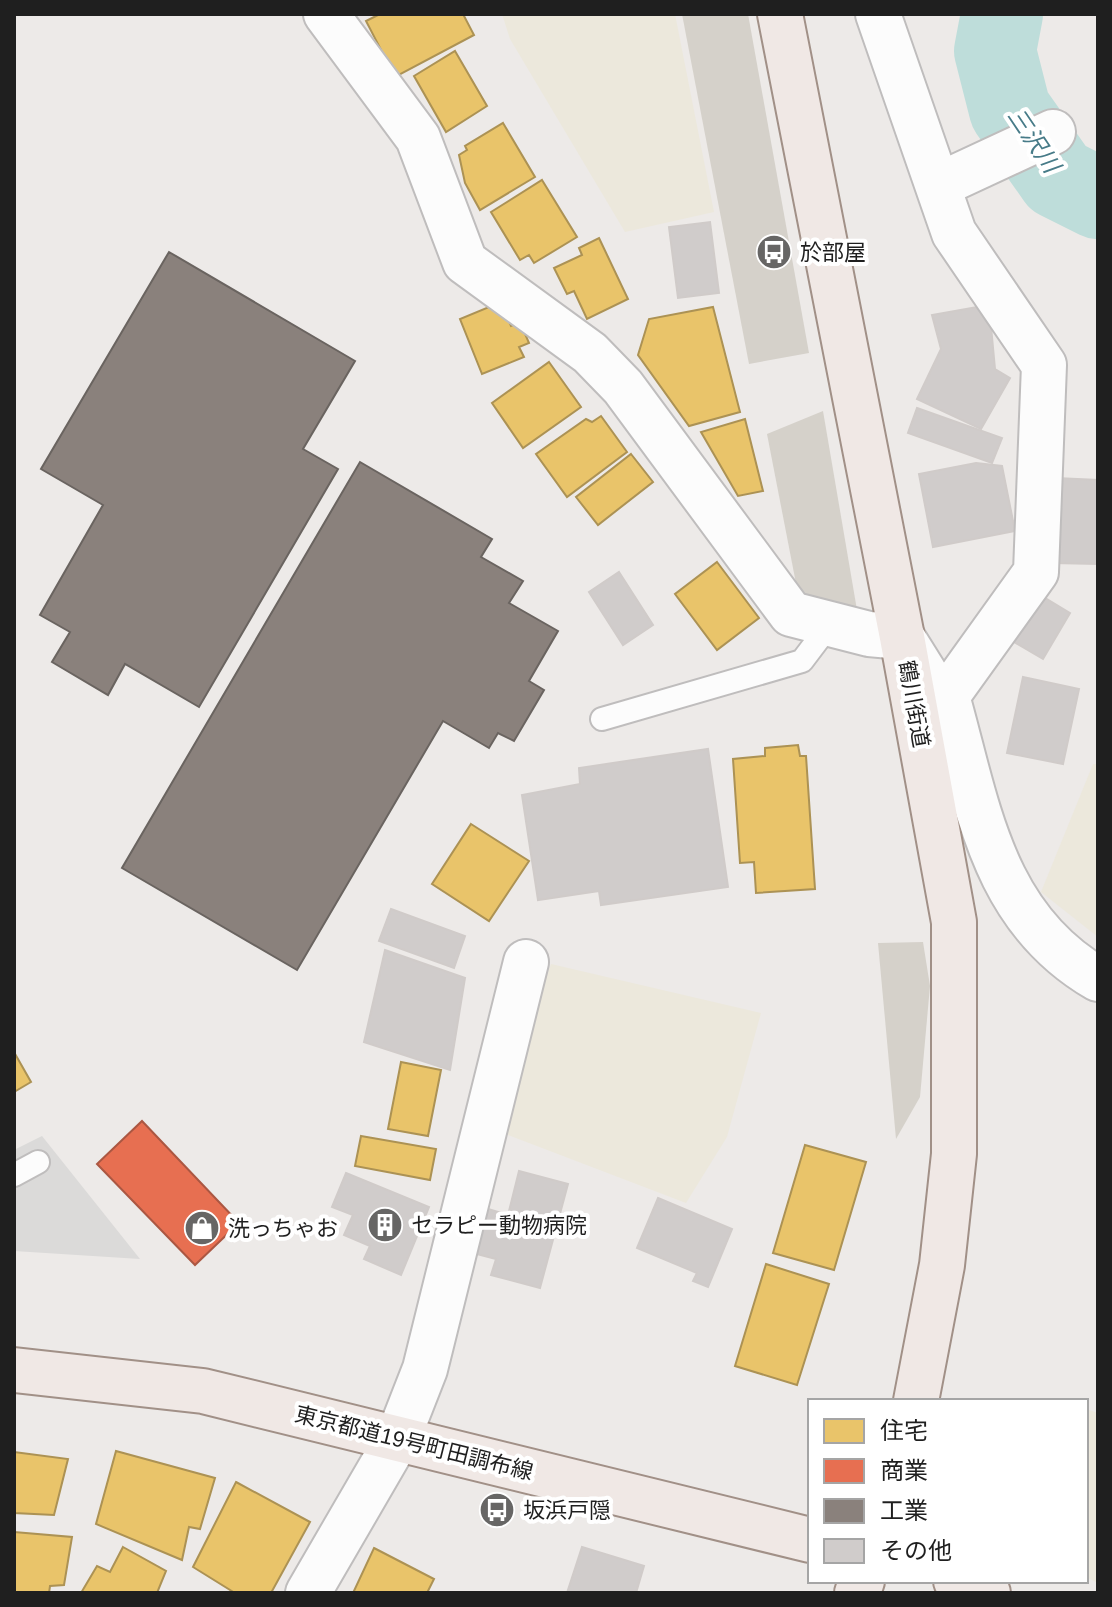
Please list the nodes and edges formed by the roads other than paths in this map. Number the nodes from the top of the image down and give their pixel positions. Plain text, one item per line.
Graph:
1 (326, 14) edge
2 (780, 14) edge
3 (878, 14) edge
4 (1053, 132) dead end
5 (939, 185) junction
6 (830, 624) junction
7 (902, 637) junction
8 (947, 696) junction
9 (602, 719) dead end
10 (526, 962) dead end
11 (1098, 979) edge
12 (38, 1162) dead end
13 (14, 1175) edge
14 (14, 1370) edge
15 (916, 1399) edge
16 (398, 1438) junction
17 (808, 1540) edge
18 (961, 1583) edge
19 (308, 1593) edge
20 (988, 1593) edge

1 - 6 street
2 - 7 main road, 鶴川街道
3 - 5 street
4 - 5 street
5 - 8 street
6 - 7 street
6 - 9 lane
7 - 8 street
7 - 15 main road, 鶴川街道
8 - 11 street
10 - 16 street
12 - 13 lane
14 - 16 main road, 東京都道19号町田調布線
16 - 17 main road, 東京都道19号町田調布線
16 - 19 street
18 - 20 main road

